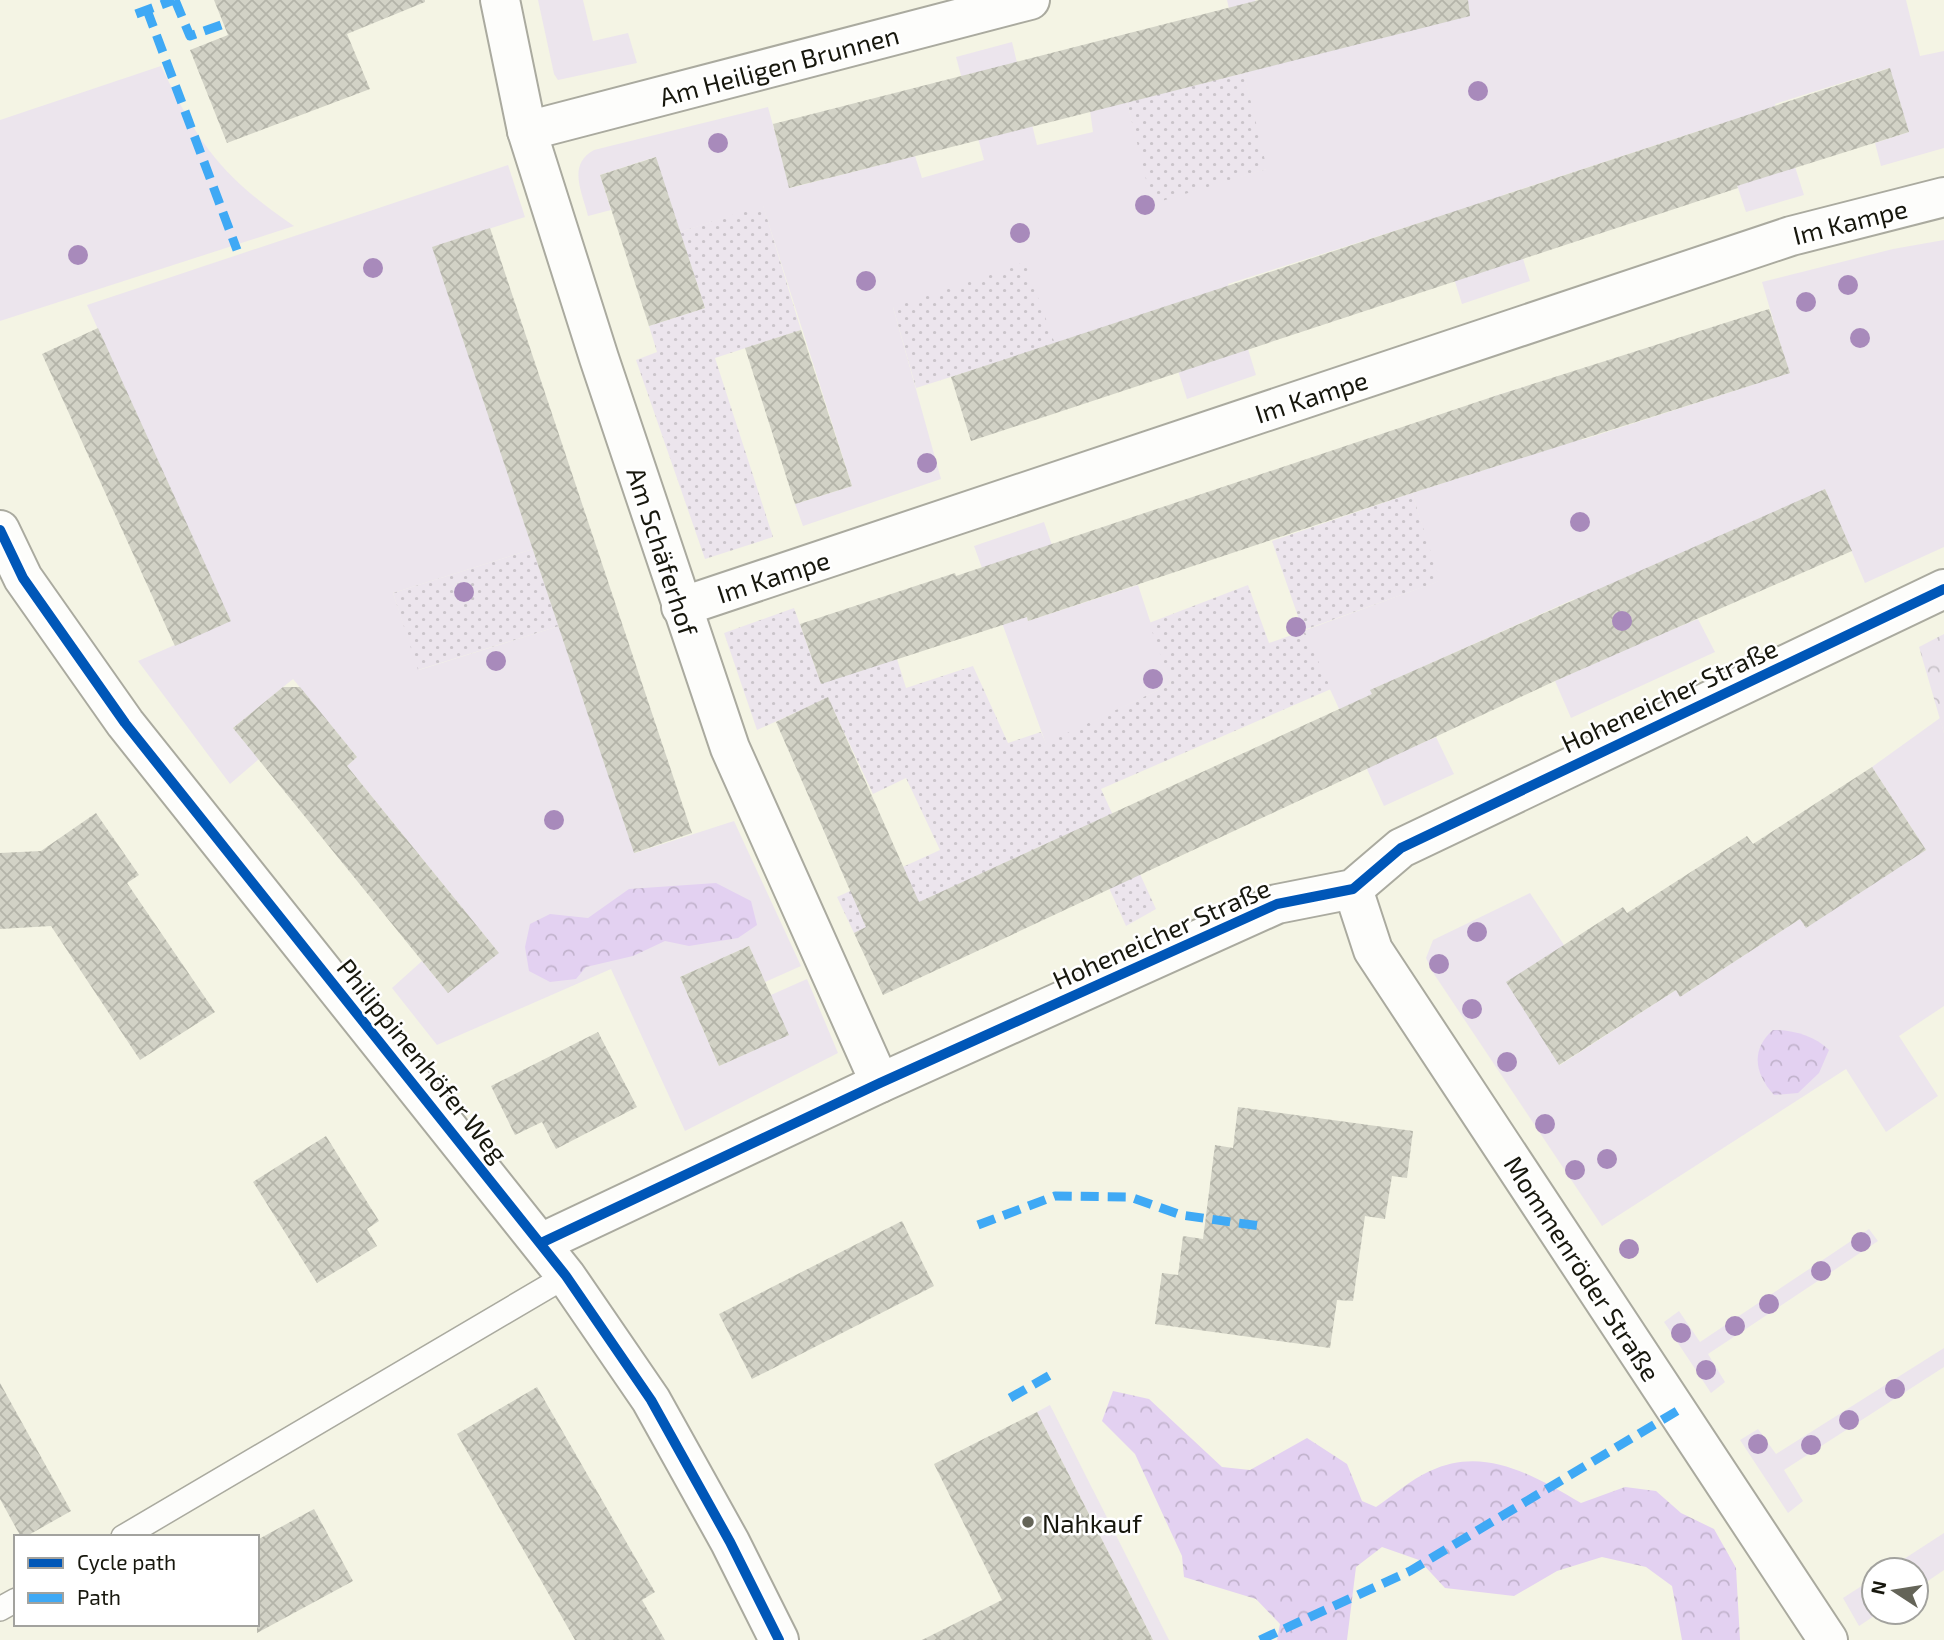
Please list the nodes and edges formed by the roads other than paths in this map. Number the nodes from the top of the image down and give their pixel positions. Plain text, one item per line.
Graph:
1 (500, 0) edge
2 (1030, 0) edge
3 (527, 131) junction
4 (1944, 197) edge
5 (0, 530) edge
6 (11, 587) edge
7 (1944, 589) edge
8 (681, 607) junction
9 (1353, 889) junction
10 (880, 1083) junction
11 (541, 1243) junction
12 (566, 1276) junction
13 (126, 1535) edge
14 (779, 1640) edge
15 (1828, 1640) edge

1 - 3 street, Am Schäferhof
2 - 3 street, Am Heiligen Brunnen
3 - 8 street, Am Schäferhof
4 - 8 street, Im Kampe
5 - 6 street, Philippinenhöfer Weg
6 - 11 street, Philippinenhöfer Weg
7 - 9 street, Hoheneicher Straße
8 - 10 street, Am Schäferhof
9 - 10 street, Hoheneicher Straße
9 - 15 street, Mommenröder Straße
10 - 11 street, Hoheneicher Straße
11 - 12 street, Philippinenhöfer Weg
12 - 13 lane
12 - 14 street, Philippinenhöfer Weg

